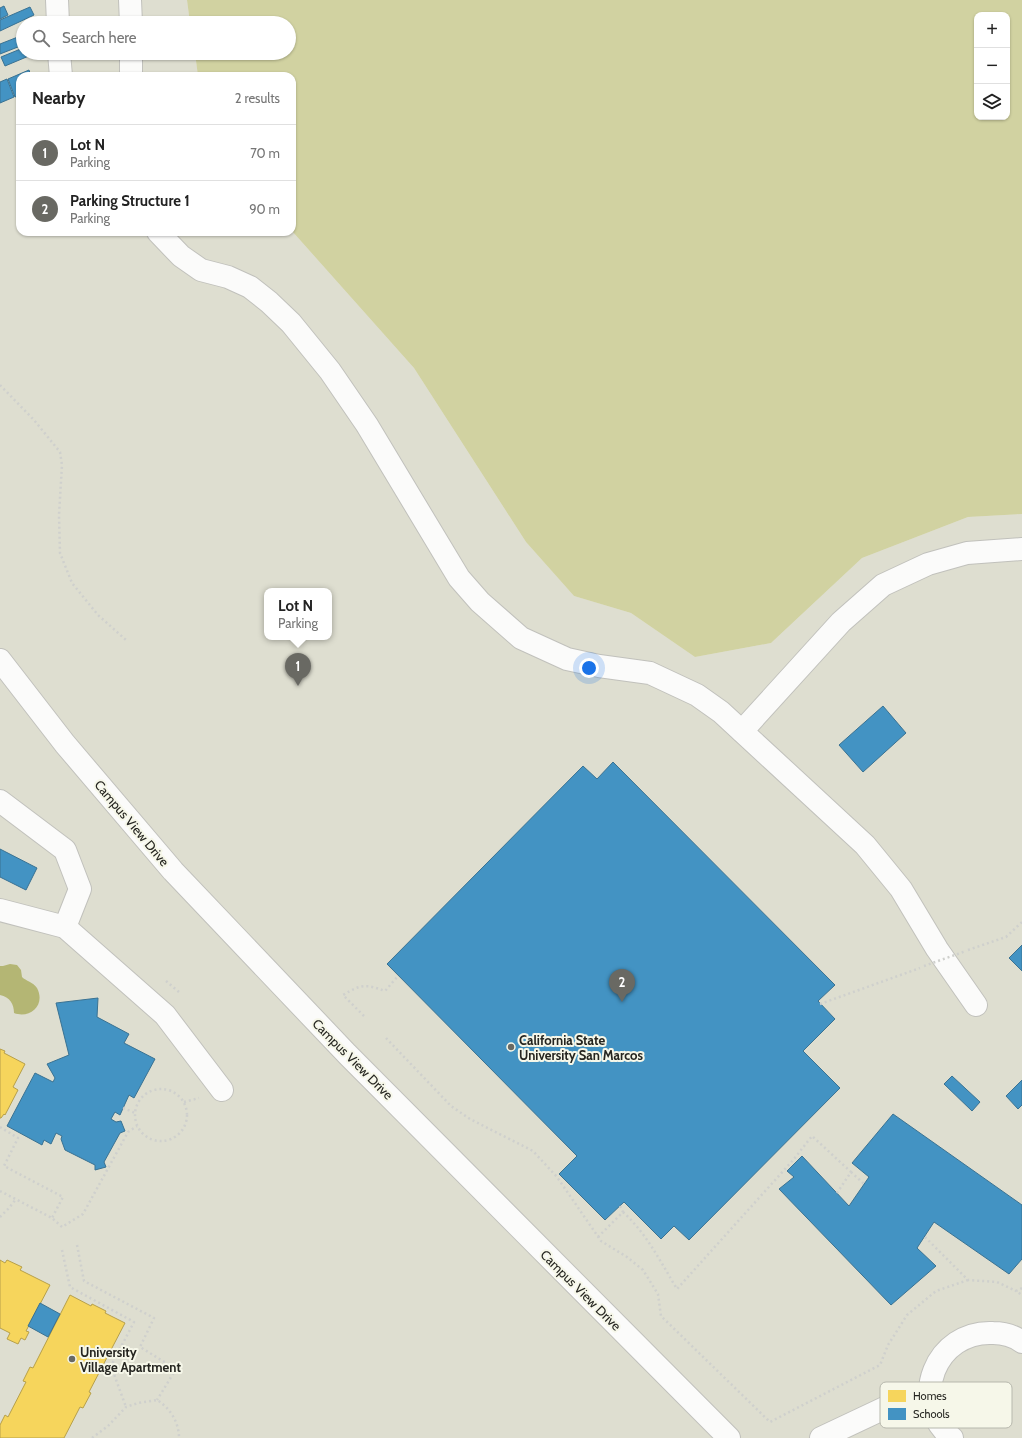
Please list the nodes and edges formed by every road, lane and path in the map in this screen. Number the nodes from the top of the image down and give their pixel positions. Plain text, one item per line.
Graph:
1 (57, 0) edge
2 (130, 0) edge
3 (58, 16) edge
4 (131, 16) edge
5 (60, 60) edge
6 (131, 60) edge
7 (61, 72) edge
8 (131, 72) edge
9 (162, 236) edge
10 (0, 385) edge
11 (1022, 549) edge
12 (126, 640) dead end
13 (0, 660) edge
14 (742, 731) junction
15 (0, 801) edge
16 (0, 910) edge
17 (1022, 922) edge
18 (65, 927) junction
19 (398, 976) dead end
20 (820, 1004) dead end
21 (976, 1005) dead end
22 (364, 1016) dead end
23 (386, 1038) dead end
24 (222, 1090) dead end
25 (199, 1098) dead end
26 (184, 1102) junction
27 (123, 1108) dead end
28 (134, 1113) junction
29 (137, 1126) junction
30 (0, 1127) edge
31 (4, 1166) junction
32 (0, 1167) edge
33 (851, 1172) junction
34 (864, 1184) dead end
35 (0, 1191) edge
36 (837, 1193) dead end
37 (16, 1199) junction
38 (620, 1206) dead end
39 (623, 1212) junction
40 (0, 1217) edge
41 (52, 1218) junction
42 (598, 1237) junction
43 (925, 1237) dead end
44 (77, 1245) dead end
45 (62, 1250) dead end
46 (968, 1280) junction
47 (1022, 1288) edge
48 (1016, 1291) junction
49 (1022, 1295) edge
50 (1022, 1342) edge
51 (931, 1382) edge
52 (157, 1400) junction
53 (126, 1407) junction
54 (880, 1410) edge
55 (92, 1438) edge
56 (179, 1438) edge
57 (729, 1438) edge
58 (821, 1438) edge

1 - 3 street
2 - 4 street
5 - 7 street
6 - 8 street
9 - 14 street
10 - 12 path
11 - 14 street
13 - 57 street, Campus View Drive
14 - 21 street
15 - 18 street
16 - 18 street
17 - 20 path, bridge
18 - 24 street
19 - 22 path
23 - 42 path
25 - 26 path
26 - 28 path
26 - 29 path
27 - 28 path
28 - 29 path
29 - 41 path
30 - 31 path
31 - 32 path
31 - 41 path
33 - 34 path
33 - 36 path
33 - 39 path
35 - 37 path
37 - 40 path
37 - 41 path
38 - 39 path
39 - 42 path
42 - 46 path
43 - 46 path
44 - 52 path
45 - 53 path
46 - 48 path
47 - 48 path
48 - 49 path
50 - 51 street
52 - 53 path
52 - 56 path
53 - 55 path
54 - 58 street

